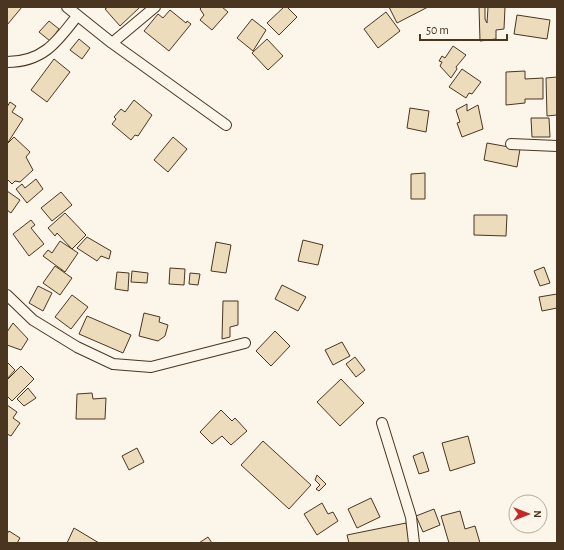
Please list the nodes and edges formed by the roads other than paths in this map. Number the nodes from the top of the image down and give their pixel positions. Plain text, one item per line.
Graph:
1 (67, 7) edge
2 (156, 7) edge
3 (77, 16) junction
4 (112, 43) junction
5 (7, 62) edge
6 (226, 125) dead end
7 (511, 144) dead end
8 (557, 146) edge
9 (7, 296) edge
10 (245, 343) dead end
11 (382, 423) dead end
12 (414, 543) edge

1 - 3 street
2 - 4 street
3 - 4 street
3 - 5 street
4 - 6 street
7 - 8 street
9 - 10 street
11 - 12 street

